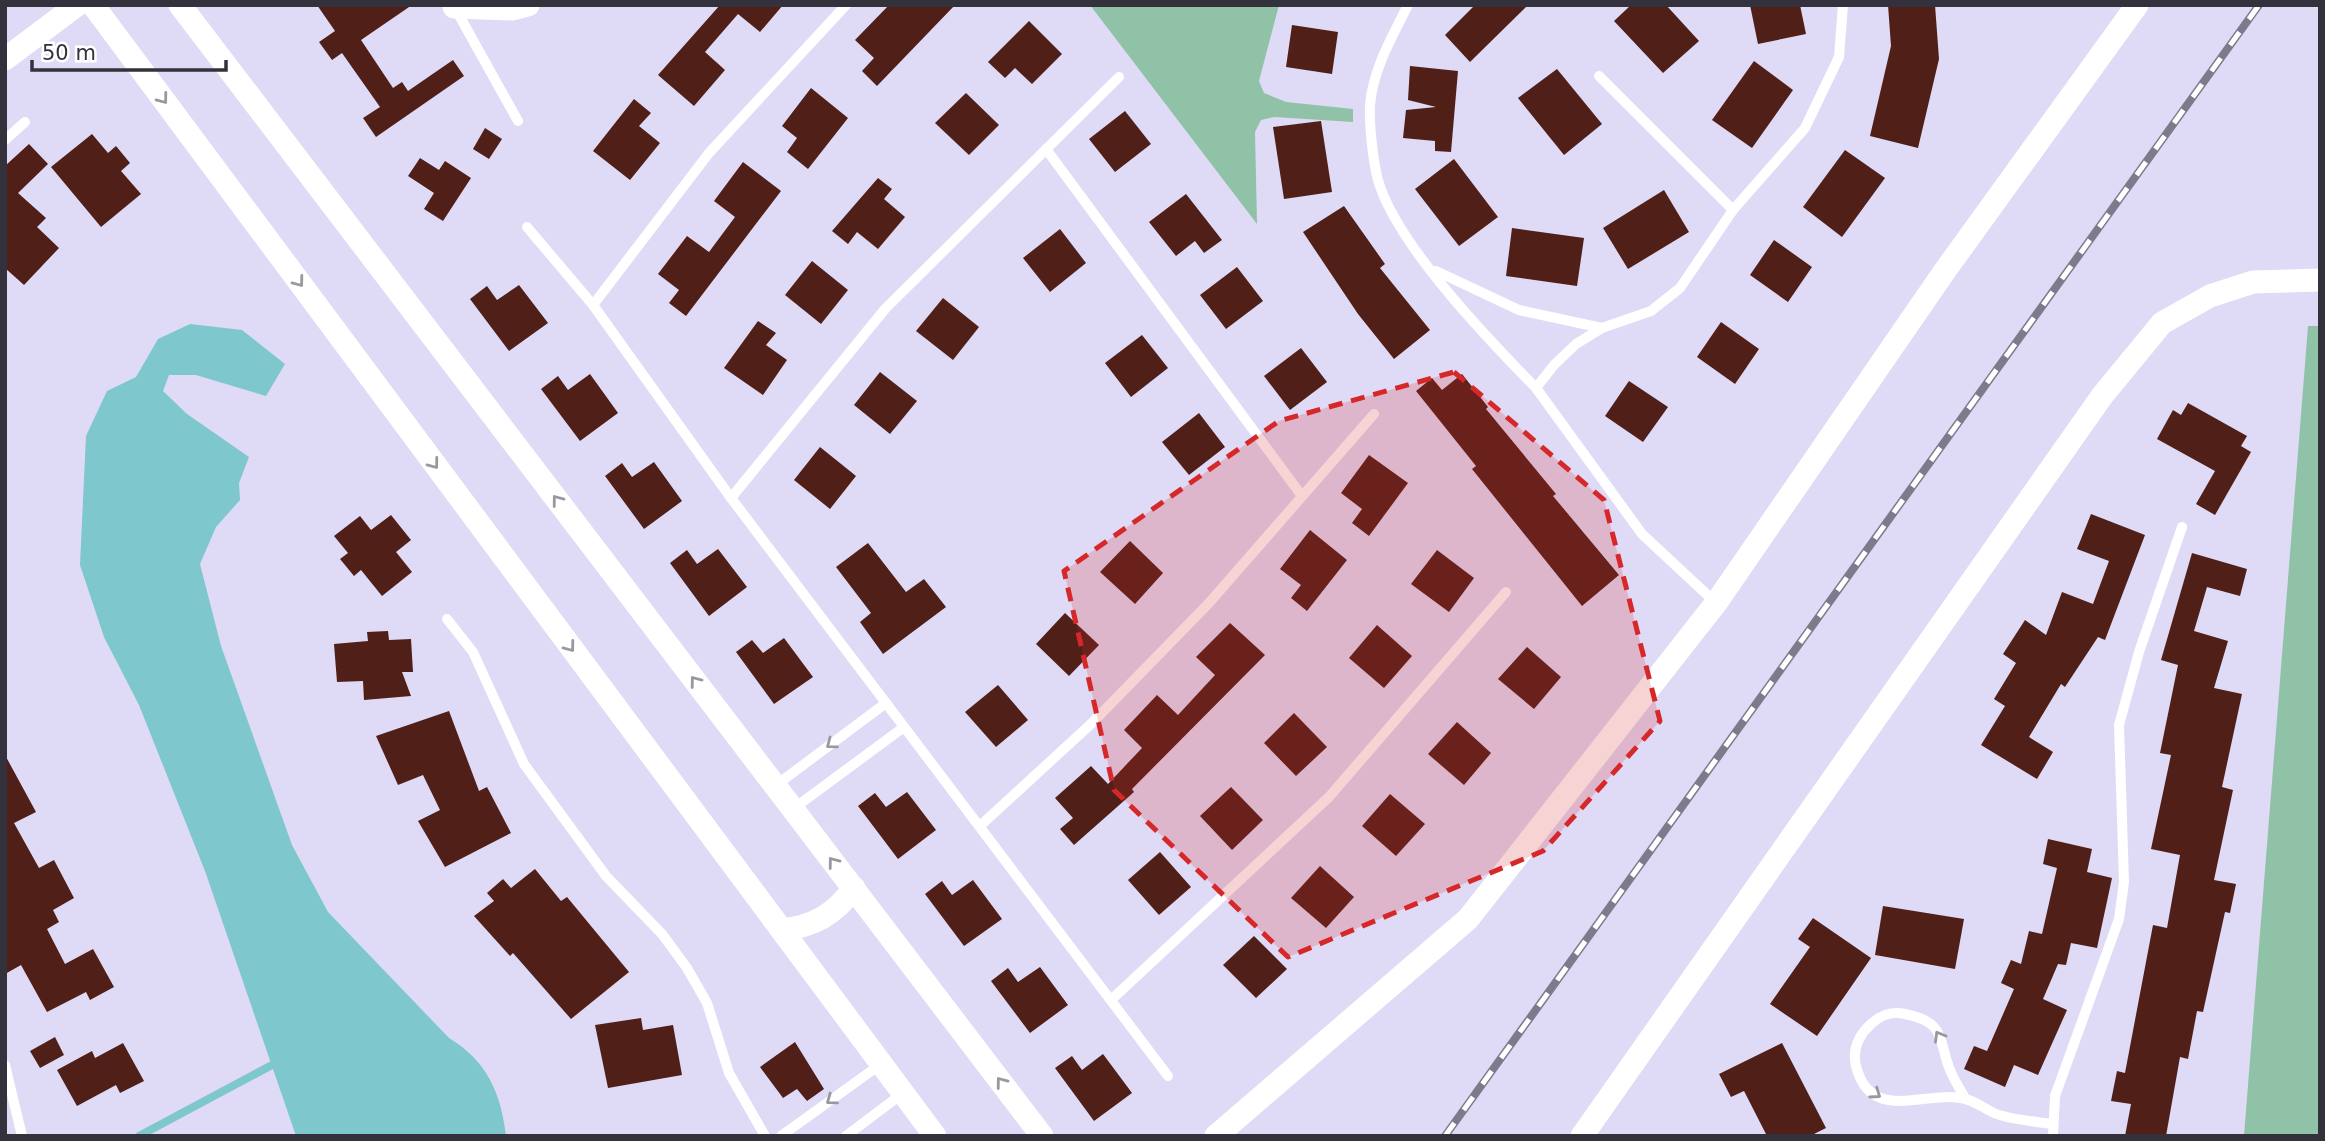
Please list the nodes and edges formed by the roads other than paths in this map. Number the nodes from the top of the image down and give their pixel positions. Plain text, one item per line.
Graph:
1 (77, 5) edge
2 (93, 5) edge
3 (180, 5) edge
4 (528, 5) edge
5 (846, 5) edge
6 (1408, 5) edge
7 (1843, 5) edge
8 (2137, 5) edge
9 (454, 6) edge
10 (5, 59) edge
11 (1599, 76) dead end
12 (1119, 77) dead end
13 (518, 121) dead end
14 (25, 122) dead end
15 (5, 140) edge
16 (1045, 149) junction
17 (1733, 210) junction
18 (527, 228) dead end
19 (1433, 270) junction
20 (2320, 280) edge
21 (593, 305) junction
22 (1602, 328) junction
23 (1536, 388) junction
24 (1374, 414) dead end
25 (1302, 496) junction
26 (731, 498) junction
27 (2182, 527) dead end
28 (1506, 592) dead end
29 (1716, 603) junction
30 (447, 619) dead end
31 (886, 703) junction
32 (904, 727) junction
33 (775, 786) junction
34 (793, 809) junction
35 (981, 825) junction
36 (853, 888) junction
37 (782, 930) junction
38 (1111, 1000) junction
39 (881, 1064) junction
40 (5, 1065) edge
41 (1168, 1076) dead end
42 (903, 1093) junction
43 (1965, 1098) junction
44 (2052, 1130) edge
45 (22, 1136) edge
46 (765, 1136) edge
47 (781, 1136) edge
48 (845, 1136) edge
49 (934, 1136) edge
50 (1042, 1136) edge
51 (1216, 1136) edge
52 (1582, 1136) edge

1 - 10 street
2 -> 37 street
33 -> 3 street
4 - 9 street
5 - 21 lane
6 - 19 lane
7 - 17 lane
8 - 29 street
9 - 13 lane
11 - 17 lane
12 - 16 lane
14 - 15 lane
16 - 25 lane
16 - 26 lane
17 - 22 lane
18 - 21 lane
19 - 22 lane
19 - 23 lane
20 - 52 street
21 - 26 lane
22 - 23 lane
23 - 29 lane
24 - 25 lane
25 - 35 lane
26 - 31 lane
27 - 44 lane
28 - 38 lane
29 - 51 street
30 - 46 lane
31 - 32 lane
31 -> 33 lane
32 - 34 lane
32 - 35 lane
33 - 34 street
36 -> 34 street
35 - 38 lane
36 - 37 street
50 -> 36 street
37 - 39 street
38 - 41 lane
39 - 42 street
39 -> 47 lane
40 - 45 lane
42 - 48 lane
42 - 49 street
43 -> 43 lane
43 - 44 lane

